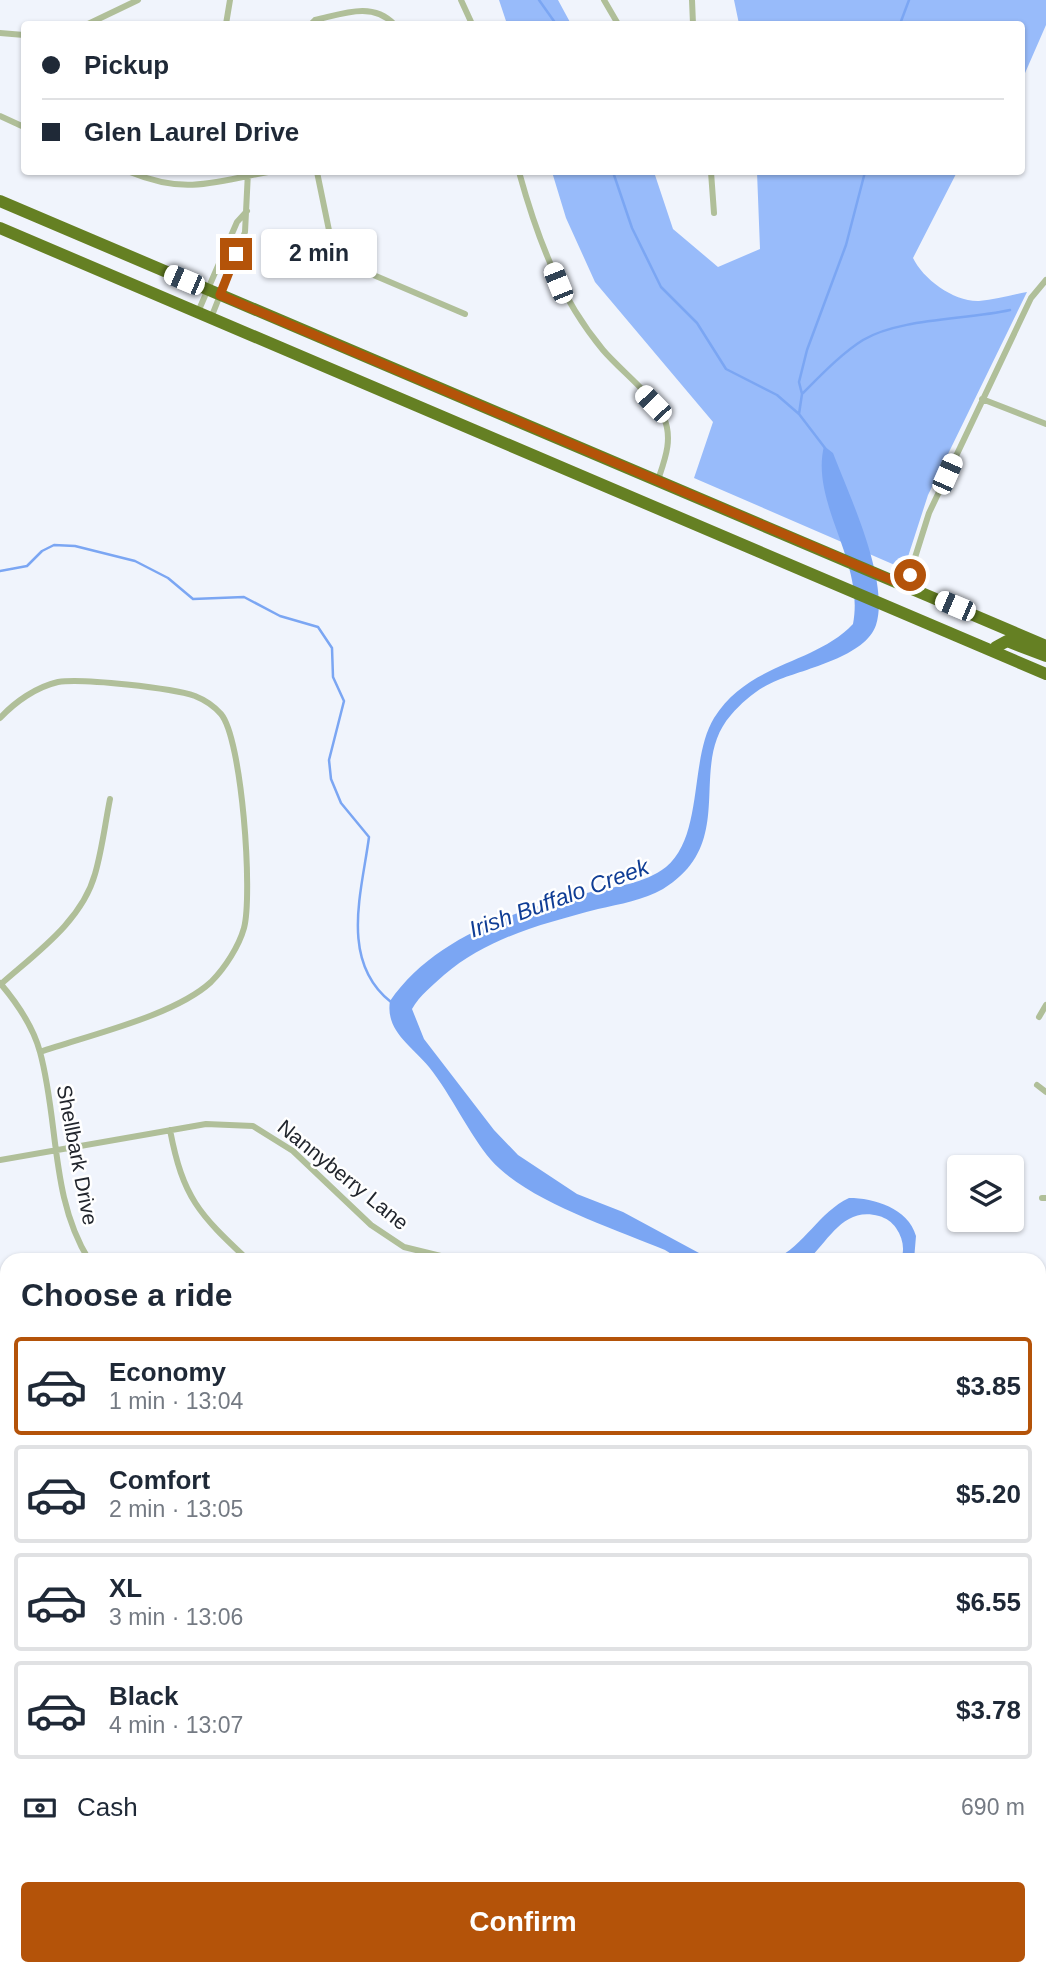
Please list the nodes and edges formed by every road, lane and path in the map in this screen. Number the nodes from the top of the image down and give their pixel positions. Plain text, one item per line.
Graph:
1 (138, 0) edge
2 (230, 0) edge
3 (461, 0) edge
4 (604, 0) edge
5 (692, 0) edge
6 (94, 21) edge
7 (226, 21) edge
8 (314, 21) edge
9 (391, 21) edge
10 (471, 21) edge
11 (616, 21) edge
12 (693, 21) edge
13 (0, 33) edge
14 (21, 35) edge
15 (0, 116) edge
16 (21, 126) edge
17 (137, 175) edge
18 (244, 175) edge
19 (249, 175) edge
20 (318, 175) edge
21 (521, 175) edge
22 (711, 175) edge
23 (0, 201) edge
24 (247, 211) junction
25 (714, 213) dead end
26 (0, 228) edge
27 (1046, 280) edge
28 (214, 292) junction
29 (198, 312) junction
30 (465, 314) dead end
31 (211, 318) junction
32 (982, 400) junction
33 (1046, 425) edge
34 (658, 480) junction
35 (906, 586) junction
36 (1046, 646) edge
37 (994, 652) junction
38 (1046, 656) edge
39 (1046, 674) edge
40 (0, 718) edge
41 (110, 799) dead end
42 (1, 983) edge
43 (1046, 1004) edge
44 (1039, 1017) dead end
45 (40, 1052) junction
46 (1037, 1085) dead end
47 (1046, 1092) edge
48 (170, 1130) junction
49 (55, 1150) junction
50 (0, 1160) edge
51 (85, 1253) edge
52 (241, 1253) edge
53 (428, 1253) edge

1 - 6 street
2 - 7 street
3 - 10 street
4 - 11 street
5 - 12 street
8 - 9 street
13 - 14 street
15 - 16 street
17 - 18 street
19 - 24 street
20 - 30 street
21 - 34 street
22 - 25 street
23 - 28 highway
24 - 28 street
24 - 28 street
26 - 29 highway
27 - 32 street
28 - 29 street
28 - 31 street
28 - 34 highway
29 - 31 highway
31 - 37 highway
32 - 33 street
32 - 35 street
34 - 35 highway
35 - 36 highway
37 - 38 highway
37 - 39 highway
40 - 45 street
41 - 42 street
42 - 45 street, Shellbark Drive
43 - 44 street
45 - 49 street, Shellbark Drive
46 - 47 street
48 - 49 street, Nannyberry Lane
48 - 52 street
48 - 53 street, Nannyberry Lane
49 - 50 street, Nannyberry Lane
49 - 51 street, Shellbark Drive

